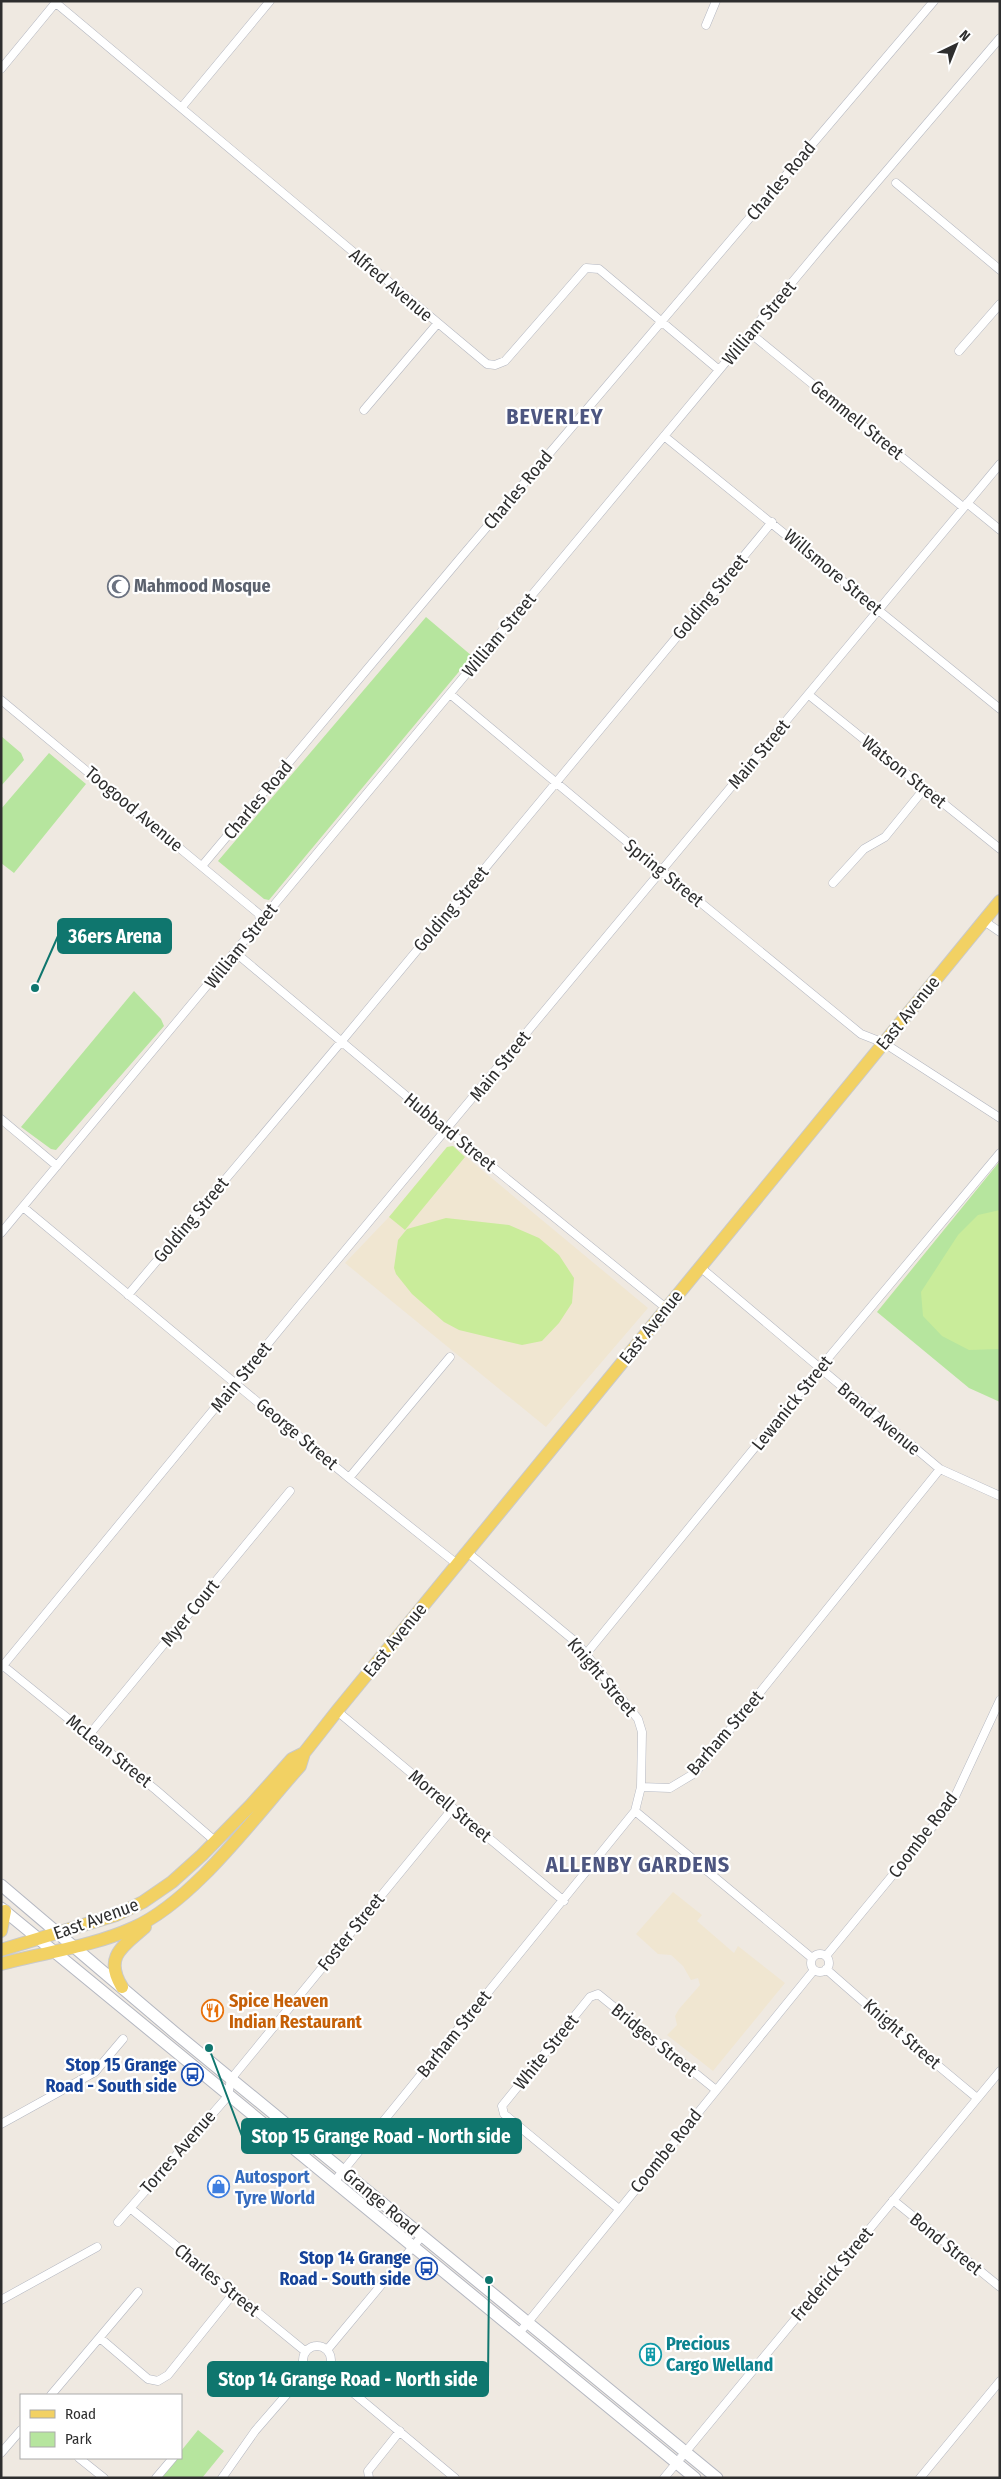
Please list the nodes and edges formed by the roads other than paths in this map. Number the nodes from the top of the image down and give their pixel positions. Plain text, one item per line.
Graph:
1 (270, 1) edge
2 (716, 1) edge
3 (934, 1) edge
4 (57, 2) edge
5 (706, 25) dead end
6 (1000, 38) edge
7 (1, 69) edge
8 (182, 107) junction
9 (896, 183) dead end
10 (1000, 270) edge
11 (1000, 304) edge
12 (662, 322) junction
13 (437, 324) junction
14 (750, 333) junction
15 (960, 351) dead end
16 (720, 370) junction
17 (364, 410) dead end
18 (664, 436) junction
19 (1000, 464) edge
20 (965, 505) junction
21 (772, 522) junction
22 (1000, 530) edge
23 (878, 610) junction
24 (450, 694) junction
25 (809, 695) junction
26 (1, 700) edge
27 (1000, 709) edge
28 (555, 783) junction
29 (924, 789) junction
30 (1000, 849) edge
31 (202, 866) junction
32 (662, 871) junction
33 (833, 883) dead end
34 (1000, 901) edge
35 (984, 921) junction
36 (260, 923) junction
37 (1000, 932) edge
38 (236, 953) junction
39 (341, 1042) junction
40 (884, 1043) junction
41 (1000, 1118) edge
42 (1, 1119) edge
43 (447, 1130) junction
44 (1000, 1153) edge
45 (57, 1166) junction
46 (23, 1207) junction
47 (1, 1233) edge
48 (700, 1267) junction
49 (128, 1295) junction
50 (666, 1308) junction
51 (450, 1357) dead end
52 (819, 1369) junction
53 (236, 1384) junction
54 (940, 1469) junction
55 (349, 1478) junction
56 (290, 1491) dead end
57 (1000, 1496) edge
58 (467, 1552) junction
59 (457, 1564) junction
60 (586, 1654) junction
61 (2, 1666) edge
62 (1000, 1700) edge
63 (337, 1711) junction
64 (90, 1735) junction
65 (304, 1753) junction
66 (641, 1788) junction
67 (453, 1808) junction
68 (635, 1811) junction
69 (215, 1841) junction
70 (1, 1885) edge
71 (564, 1901) junction
72 (3, 1910) edge
73 (158, 1915) junction
74 (1, 1931) edge
75 (66, 1940) junction
76 (47, 1945) junction
77 (1, 1950) edge
78 (826, 1956) junction
79 (812, 1958) junction
80 (1, 1964) edge
81 (826, 1969) junction
82 (814, 1970) junction
83 (122, 1987) junction
84 (590, 1997) joint
85 (123, 2038) dead end
86 (1000, 2071) edge
87 (231, 2079) junction
88 (716, 2090) junction
89 (228, 2096) junction
90 (977, 2098) junction
91 (1, 2124) edge
92 (343, 2170) junction
93 (334, 2182) junction
94 (893, 2200) junction
95 (130, 2208) junction
96 (619, 2209) junction
97 (118, 2222) dead end
98 (422, 2236) junction
99 (414, 2246) junction
100 (96, 2247) dead end
101 (1000, 2287) edge
102 (138, 2292) dead end
103 (233, 2294) junction
104 (1, 2300) edge
105 (528, 2322) junction
106 (520, 2332) junction
107 (100, 2338) junction
108 (327, 2350) junction
109 (306, 2352) junction
110 (307, 2370) junction
111 (327, 2371) junction
112 (1000, 2381) edge
113 (52, 2394) edge
114 (20, 2431) edge
115 (400, 2431) junction
116 (686, 2452) junction
117 (1, 2453) edge
118 (80, 2459) edge
119 (172, 2459) edge
120 (677, 2463) junction
121 (454, 2477) edge
122 (104, 2478) edge
123 (156, 2478) edge
124 (222, 2478) edge
125 (369, 2478) edge
126 (664, 2478) edge
127 (695, 2478) edge
128 (717, 2478) edge
129 (920, 2478) edge

1 - 8 street
2 - 5 street
3 - 12 street, Charles Road
4 - 7 street
4 - 8 street, Alfred Avenue
6 - 14 street, William Street
8 - 13 street, Alfred Avenue
9 - 10 street
11 - 15 street
12 - 13 street, Alfred Avenue
12 - 16 street, Alfred Avenue
12 - 31 street, Charles Road
13 - 17 street
14 - 16 street, William Street
14 - 20 street, Gemmell Street
16 - 18 street, William Street
18 - 21 street, Willsmore Street
18 - 24 street, William Street
19 - 20 street, Main Street
20 - 22 street, Gemmell Street
20 - 23 street, Main Street
21 - 23 street, Willsmore Street
21 - 28 street, Golding Street
23 - 25 street, Main Street
23 - 27 street, Willsmore Street
24 - 28 street, Spring Street
24 - 36 street, William Street
25 - 29 street, Watson Street
25 - 32 street, Main Street
26 - 31 street, Toogood Avenue
28 - 32 street, Spring Street
28 - 39 street, Golding Street
29 - 30 street, Watson Street
29 - 33 street
31 - 36 street, Toogood Avenue
32 - 40 street, Spring Street
32 - 43 street, Main Street
34 - 35 main road, East Avenue
35 - 37 street
35 - 40 main road, East Avenue
36 - 38 street, William Street
38 - 39 street, Hubbard Street
38 - 45 street, William Street
39 - 43 street, Hubbard Street
39 - 49 street, Golding Street
40 - 41 street, Spring Street
40 - 48 main road, East Avenue
42 - 45 street
43 - 50 street, Hubbard Street
43 - 53 street, Main Street
44 - 52 street, Lewanick Street
45 - 46 street, William Street
46 - 47 street, William Street
46 - 49 street, George Street
48 - 50 main road, East Avenue
48 - 52 street, Brand Avenue
49 - 53 street, George Street
50 - 58 main road, East Avenue
51 - 55 street
52 - 54 street, Brand Avenue
52 - 60 street, Lewanick Street
53 - 55 street, George Street
53 - 61 street, Main Street
54 - 57 street, Brand Avenue
54 - 66 street, Barham Street
55 - 59 street, George Street
56 - 64 street, Myer Court
58 - 59 main road, East Avenue
58 - 60 street, Knight Street
59 - 63 main road, East Avenue
60 - 66 street, Knight Street
61 - 64 street, McLean Street
62 - 78 street, Coombe Road
63 - 65 main road, East Avenue
63 - 67 street, Morrell Street
64 - 69 street, McLean Street
65 - 69 main road, East Avenue
65 - 73 main road, East Avenue
66 - 68 street, Barham Street
67 - 71 street, Morrell Street
67 - 87 street, Foster Street
68 - 71 street, Barham Street
68 - 79 street
69 - 75 main road, East Avenue
70 - 75 main road, Grange Road
71 - 92 street, Barham Street
72 - 74 main road
72 - 76 main road, Grange Road
73 - 75 main road, East Avenue
73 - 83 main road
75 - 76 main road, East Avenue
75 - 76 main road, East Avenue
75 - 83 main road, Grange Road
76 - 77 main road
76 - 80 main road
76 - 89 main road, Grange Road
78 - 79 street
78 - 81 street
79 - 82 street
81 - 82 street
81 - 90 street, Knight Street
82 - 88 street, Coombe Road
83 - 87 main road, Grange Road
84 - 88 street, Bridges Street
84 - 96 street, White Street
85 - 91 street
86 - 90 street, Frederick Street
87 - 89 street, Torres Avenue
87 - 92 main road, Grange Road
88 - 96 street, Coombe Road
89 - 93 main road, Grange Road
89 - 95 street, Torres Avenue
90 - 94 street, Frederick Street
92 - 93 street, Barham Street
92 - 98 main road, Grange Road
93 - 99 main road, Grange Road
94 - 101 street, Bond Street
94 - 116 street, Frederick Street
95 - 97 street, Torres Avenue
95 - 103 street, Charles Street
96 - 105 street, Coombe Road
98 - 99 street
98 - 105 main road, Grange Road
99 - 106 main road, Grange Road
99 - 108 street
100 - 104 street
102 - 107 street
103 - 107 street
103 - 109 street, Charles Street
105 - 106 street, Coombe Road
105 - 116 main road, Grange Road
106 - 120 main road, Grange Road
107 - 113 street
108 - 109 street
108 - 111 street
109 - 110 street
110 - 111 street
110 - 124 street
111 - 115 street
112 - 129 street
114 - 117 street
115 - 121 street
115 - 125 street
116 - 120 street, Frederick Street
116 - 128 main road, Grange Road
118 - 122 street
119 - 123 street
120 - 126 street, Frederick Street
120 - 127 main road, Grange Road

